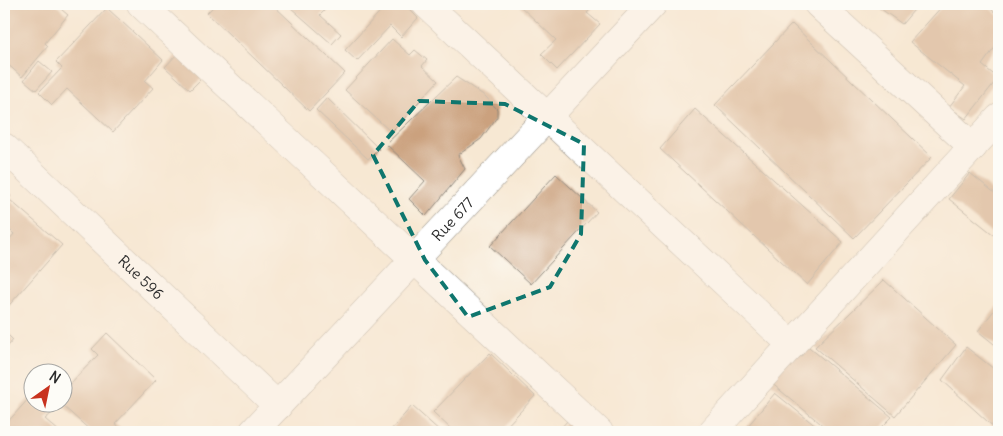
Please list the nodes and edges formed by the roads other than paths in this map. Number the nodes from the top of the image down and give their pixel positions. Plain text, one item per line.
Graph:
1 (141, 4) edge
2 (426, 4) edge
3 (653, 4) edge
4 (818, 4) edge
5 (547, 117) junction
6 (999, 118) edge
7 (4, 147) edge
8 (973, 147) junction
9 (414, 259) junction
10 (792, 345) junction
11 (278, 406) junction
12 (254, 432) edge
13 (599, 432) edge
14 (712, 432) edge

1 - 9 street
2 - 5 street
3 - 5 street, Rue 677
4 - 8 street
5 - 9 street, Rue 677
5 - 10 street
6 - 8 street
7 - 11 street, Rue 596
8 - 10 street
9 - 11 street, Rue 677
9 - 13 street
10 - 14 street
11 - 12 street, Rue 677

